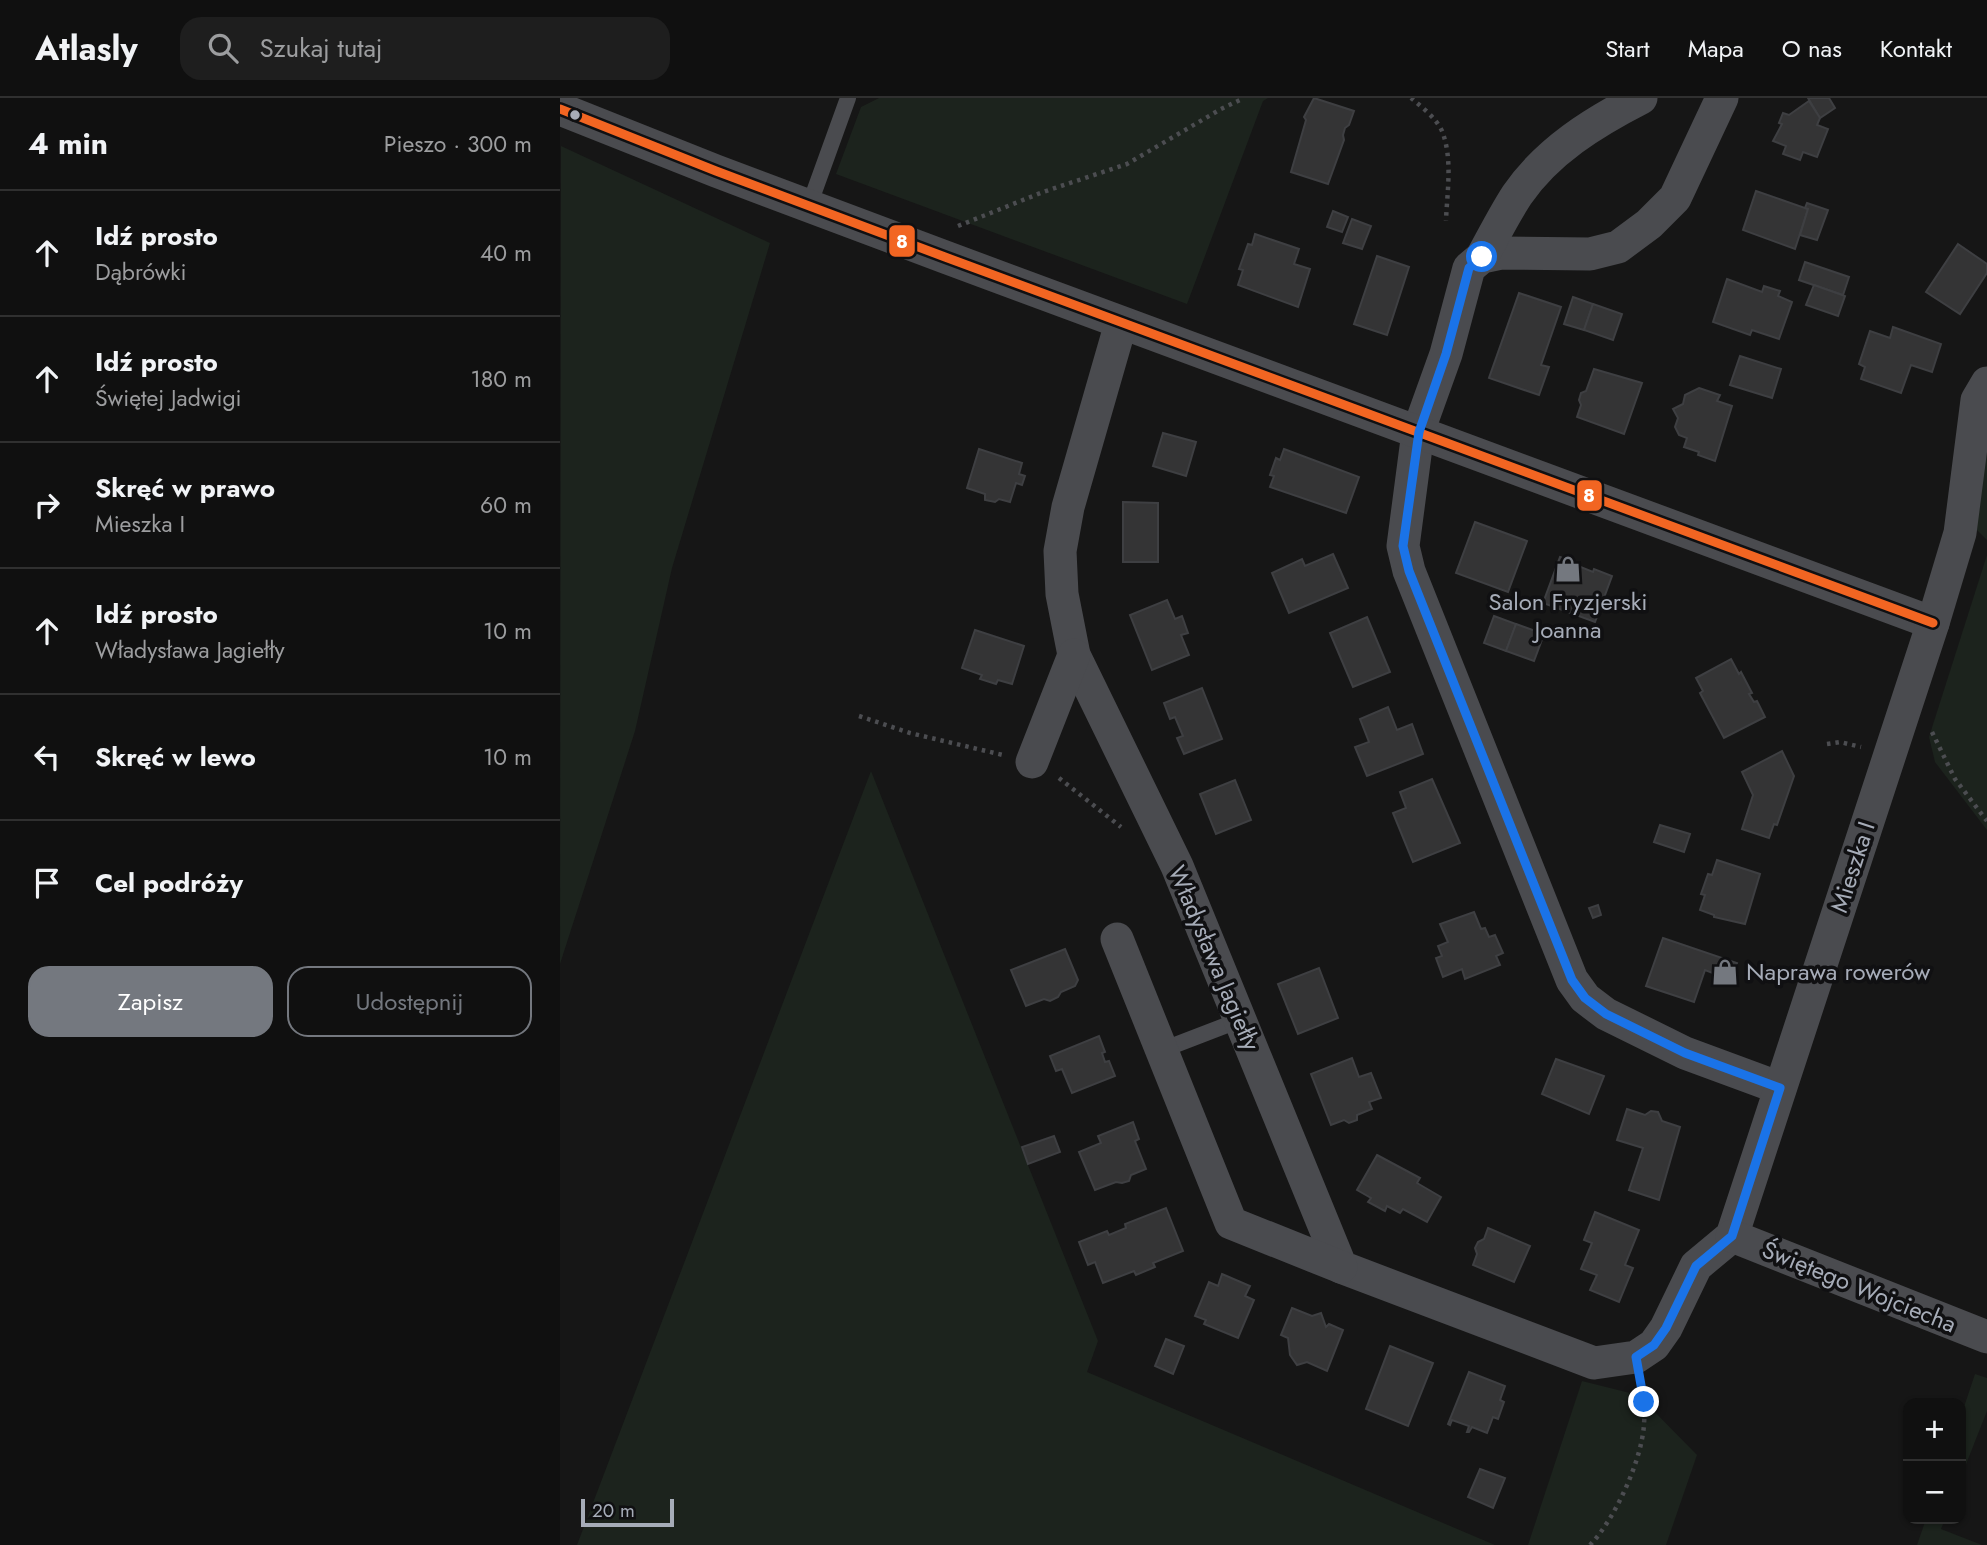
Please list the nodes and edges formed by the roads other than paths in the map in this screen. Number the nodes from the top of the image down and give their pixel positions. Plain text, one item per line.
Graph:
1 (1641, 98) edge
2 (1722, 98) edge
3 (849, 99) edge
4 (560, 109) edge
5 (809, 206) junction
6 (1482, 257) junction
7 (1121, 323) junction
8 (1987, 383) edge
9 (1419, 432) junction
10 (1933, 623) junction
11 (1074, 655) junction
12 (1032, 762) dead end
13 (1117, 939) dead end
14 (1240, 1020) junction
15 (1161, 1050) junction
16 (1780, 1088) junction
17 (1732, 1236) junction
18 (1341, 1267) junction
19 (1987, 1337) edge

1 - 6 street
2 - 6 street
3 - 5 lane
4 - 5 street
5 - 7 street
6 - 9 street
7 - 9 street
7 - 11 street, Władysława Jagiełły
8 - 10 street, Mieszka I
9 - 10 street
9 - 16 street
10 - 16 street, Mieszka I
11 - 12 street
11 - 14 street, Władysława Jagiełły
13 - 15 street
14 - 15 lane
14 - 18 street, Władysława Jagiełły
15 - 18 street
16 - 17 street, Mieszka I
17 - 18 street
17 - 19 street, Świętego Wojciecha

